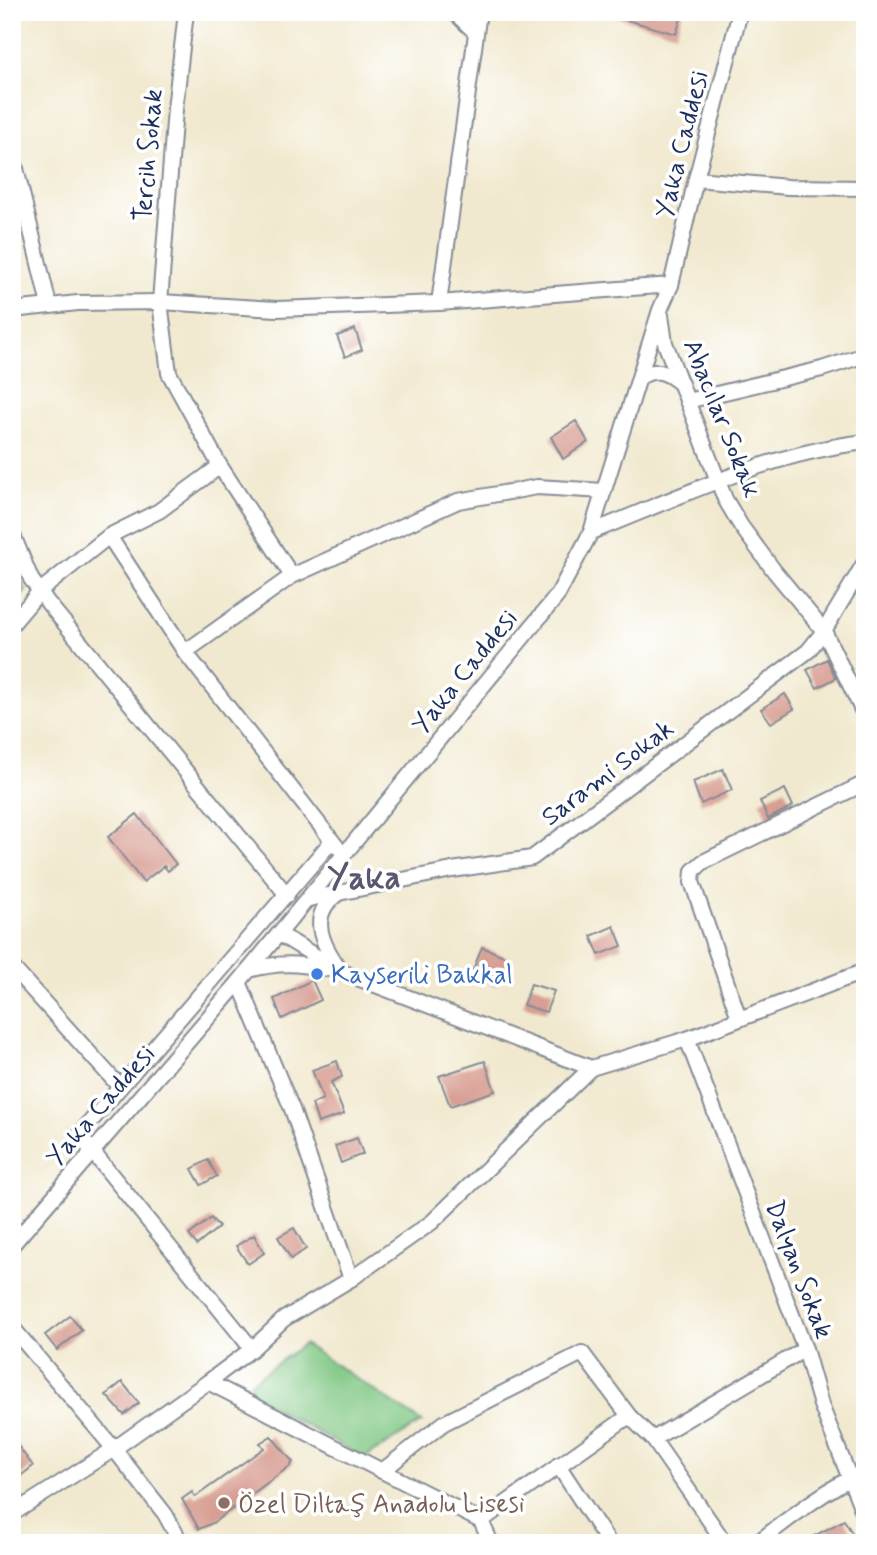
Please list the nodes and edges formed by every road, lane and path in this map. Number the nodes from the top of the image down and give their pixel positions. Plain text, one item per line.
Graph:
1 (186, 12) edge
2 (454, 12) edge
3 (479, 12) edge
4 (740, 12) edge
5 (475, 32) junction
6 (12, 152) edge
7 (696, 179) junction
8 (865, 188) edge
9 (671, 285) junction
10 (160, 302) junction
11 (439, 303) junction
12 (49, 305) junction
13 (12, 310) edge
14 (660, 310) junction
15 (865, 355) edge
16 (640, 377) junction
17 (681, 384) junction
18 (687, 401) junction
19 (865, 442) edge
20 (220, 466) junction
21 (719, 481) junction
22 (604, 491) junction
23 (591, 532) junction
24 (12, 533) edge
25 (109, 536) junction
26 (865, 562) edge
27 (292, 576) junction
28 (40, 591) junction
29 (12, 624) edge
30 (824, 631) junction
31 (185, 652) junction
32 (865, 716) edge
33 (865, 783) edge
34 (332, 841) junction
35 (344, 856) junction
36 (341, 891) junction
37 (287, 894) junction
38 (309, 899) junction
39 (279, 934) junction
40 (12, 967) edge
41 (248, 970) junction
42 (865, 971) edge
43 (342, 972) junction
44 (239, 982) junction
45 (739, 1018) junction
46 (687, 1039) junction
47 (591, 1068) junction
48 (120, 1087) junction
49 (92, 1151) junction
50 (12, 1245) edge
51 (351, 1279) junction
52 (12, 1327) edge
53 (252, 1349) junction
54 (805, 1349) junction
55 (208, 1382) junction
56 (629, 1416) junction
57 (653, 1439) junction
58 (114, 1449) junction
59 (558, 1465) junction
60 (382, 1471) junction
61 (865, 1471) edge
62 (849, 1478) junction
63 (12, 1514) edge
64 (865, 1517) edge
65 (481, 1521) junction
66 (181, 1543) edge
67 (491, 1543) edge
68 (609, 1543) edge
69 (725, 1543) edge
70 (757, 1543) edge

1 - 10 street, Tercih Sokak
2 - 5 street
3 - 5 street
4 - 7 street, Yaka Caddesi
5 - 11 street
6 - 12 street
7 - 8 street
7 - 9 street, Yaka Caddesi
9 - 11 street
9 - 14 street, Yaka Caddesi
10 - 11 street
10 - 12 street
10 - 20 street, Tercih Sokak
12 - 13 street
14 - 16 street, Yaka Caddesi
14 - 17 street, Abacılar Sokak
15 - 18 street
16 - 17 street
16 - 22 street, Yaka Caddesi
17 - 18 street, Abacılar Sokak
18 - 21 street, Abacılar Sokak
19 - 21 street
20 - 25 street
20 - 27 street, Tercih Sokak
21 - 23 street
21 - 30 street, Abacılar Sokak
22 - 23 street, Yaka Caddesi
22 - 27 street
23 - 35 street, Yaka Caddesi
24 - 28 street
25 - 28 street
25 - 31 street
26 - 30 street, Sarami Sokak
27 - 31 street
28 - 29 street
28 - 37 street
30 - 32 street, Abacılar Sokak
30 - 36 street, Sarami Sokak
31 - 34 street
33 - 45 street
34 - 35 street
34 - 37 street
35 - 38 street, Yaka Caddesi
36 - 38 street, Sarami Sokak
36 - 43 street
37 - 48 street
38 - 39 street, Yaka Caddesi
39 - 41 street, Yaka Caddesi
39 - 43 street
40 - 48 street
41 - 43 street
41 - 44 street, Yaka Caddesi
42 - 45 street
43 - 47 street
44 - 49 street, Yaka Caddesi
44 - 51 street
45 - 46 street
46 - 47 street
46 - 54 street, Dalyan Sokak
47 - 51 street
48 - 49 street
49 - 50 street, Yaka Caddesi
49 - 53 street
51 - 53 street
52 - 58 street
53 - 55 street
54 - 57 street
54 - 62 street, Dalyan Sokak
55 - 58 street
55 - 60 street
56 - 57 street
56 - 59 street
56 - 60 street
57 - 69 street
58 - 63 street
58 - 66 street
59 - 65 street
59 - 68 street
60 - 65 street
61 - 62 street
62 - 64 street, Dalyan Sokak
62 - 70 street
65 - 67 street

